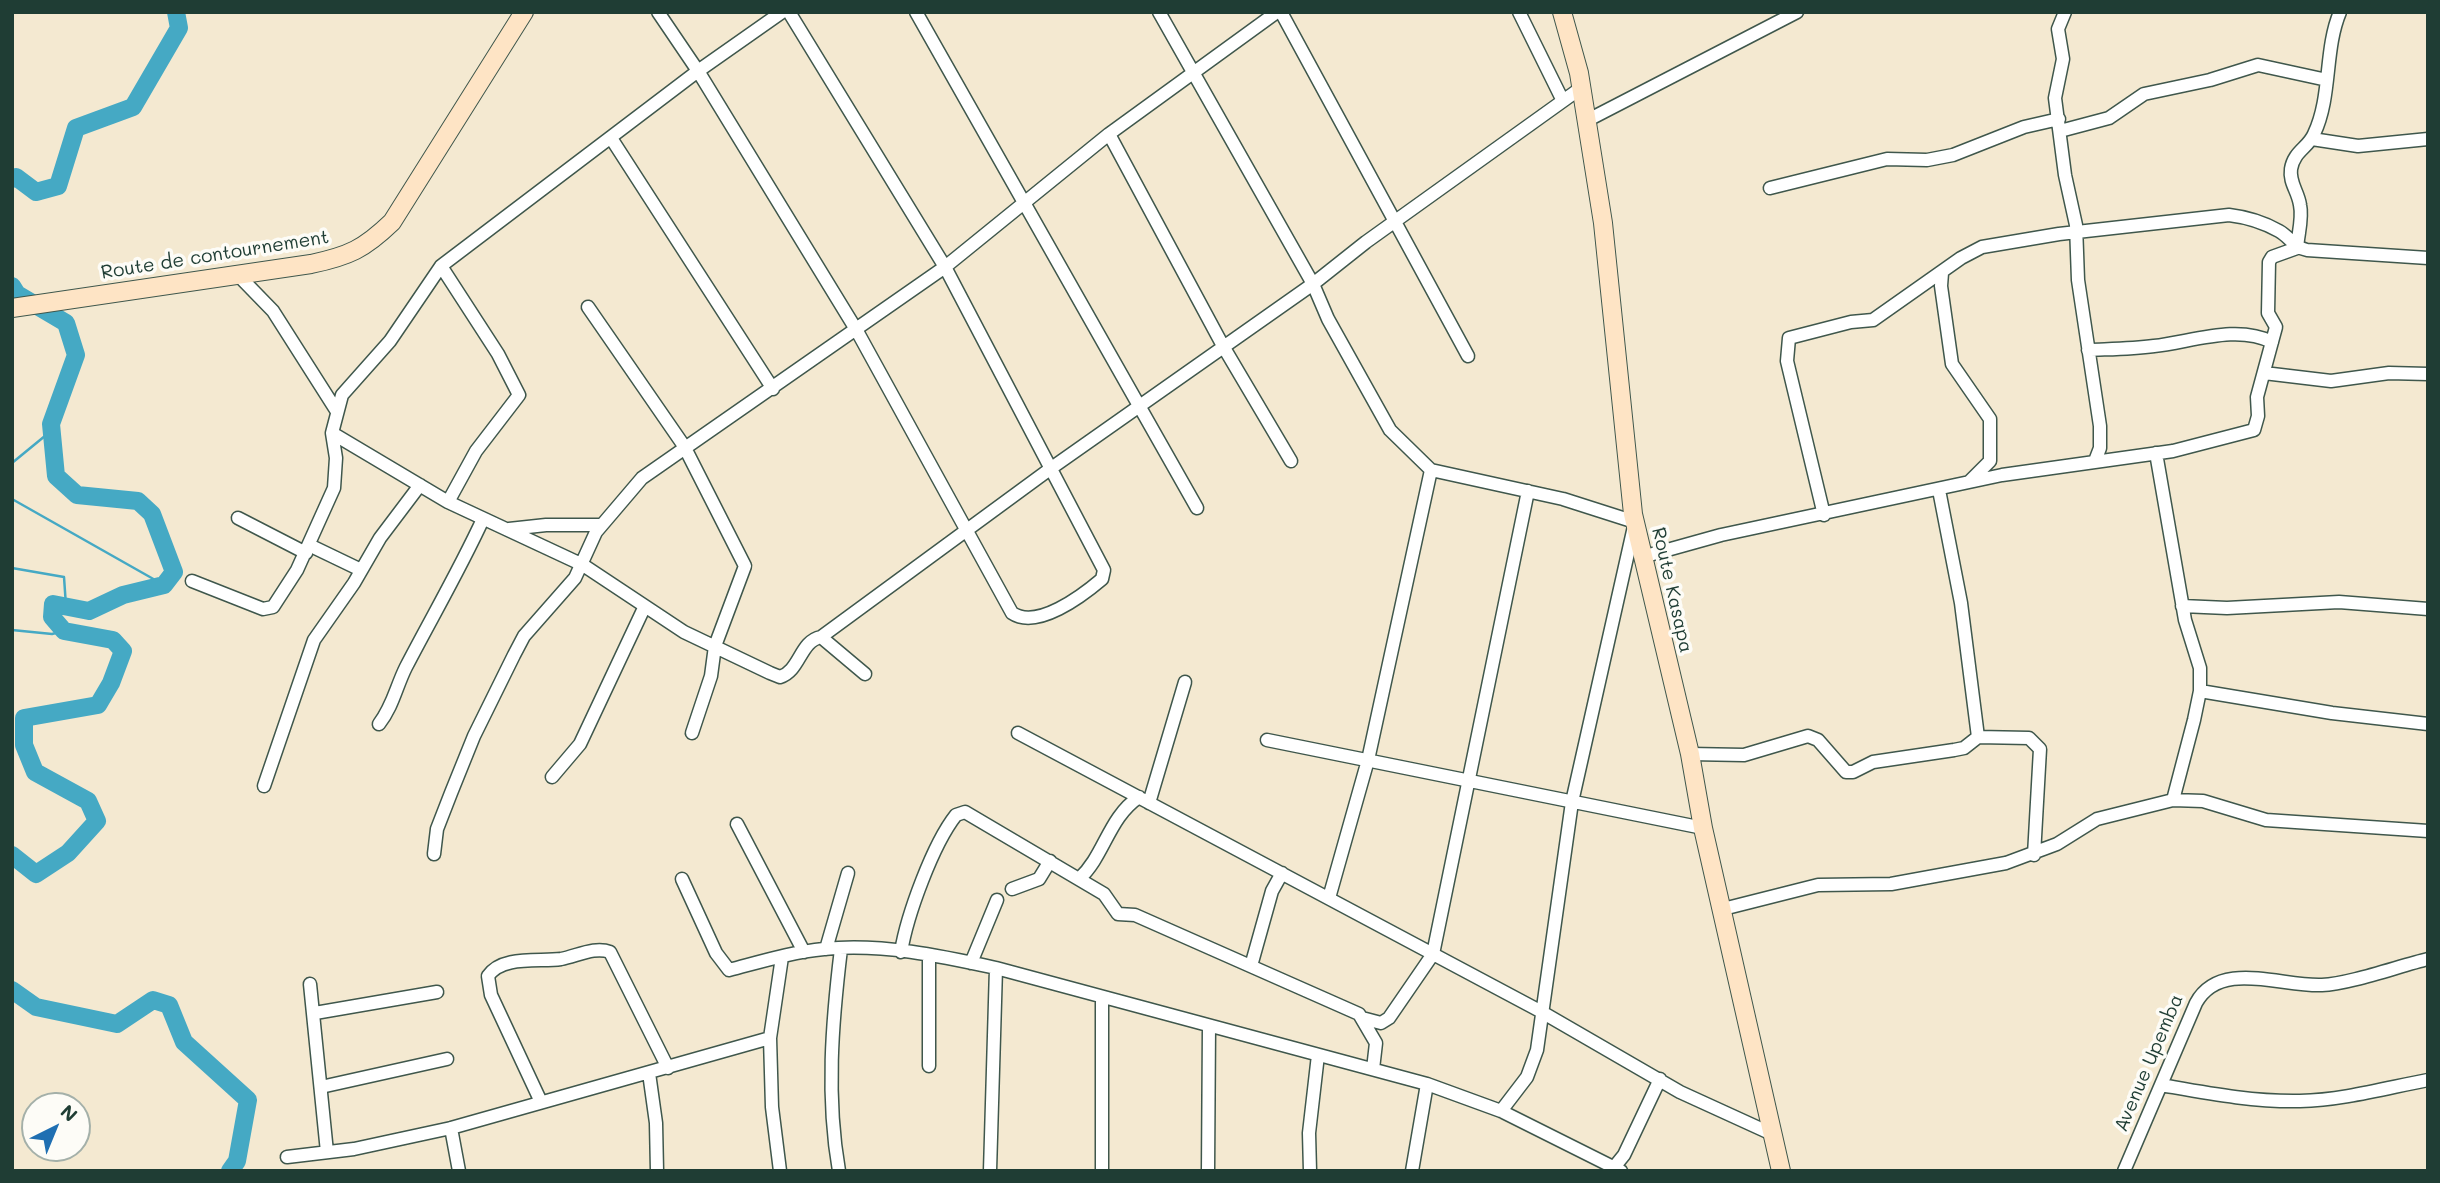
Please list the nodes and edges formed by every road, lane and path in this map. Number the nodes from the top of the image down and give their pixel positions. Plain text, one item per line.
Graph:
1 (524, 12) edge
2 (658, 12) edge
3 (782, 12) edge
4 (789, 12) edge
5 (916, 12) edge
6 (1159, 12) edge
7 (1279, 12) edge
8 (1519, 12) edge
9 (1562, 12) edge
10 (1797, 12) edge
11 (2065, 12) edge
12 (2340, 12) edge
13 (698, 71) junction
14 (1193, 74) junction
15 (2328, 80) junction
16 (1581, 88) junction
17 (1562, 99) junction
18 (1587, 121) junction
19 (2059, 125) junction
20 (1109, 134) junction
21 (611, 138) junction
22 (2312, 139) junction
23 (2428, 139) edge
24 (1770, 188) dead end
25 (1024, 200) junction
26 (1396, 220) junction
27 (2076, 233) junction
28 (2297, 248) junction
29 (2428, 258) edge
30 (441, 266) junction
31 (945, 267) junction
32 (1942, 273) junction
33 (239, 275) junction
34 (1313, 284) junction
35 (588, 307) dead end
36 (12, 308) edge
37 (857, 331) junction
38 (2272, 342) junction
39 (1223, 345) junction
40 (2088, 350) junction
41 (1468, 356) dead end
42 (2264, 373) junction
43 (2428, 374) edge
44 (773, 389) junction
45 (1139, 407) junction
46 (336, 410) junction
47 (332, 433) junction
48 (684, 446) junction
49 (2157, 453) junction
50 (1291, 461) dead end
51 (2095, 461) junction
52 (1050, 469) junction
53 (1431, 470) junction
54 (1966, 484) junction
55 (420, 485) junction
56 (1939, 489) junction
57 (1528, 491) junction
58 (448, 502) junction
59 (1197, 508) dead end
60 (1824, 515) junction
61 (238, 518) dead end
62 (483, 519) junction
63 (1635, 522) junction
64 (602, 524) junction
65 (508, 529) junction
66 (967, 530) junction
67 (307, 549) junction
68 (1642, 557) junction
69 (583, 565) junction
70 (361, 570) junction
71 (192, 581) dead end
72 (2182, 606) junction
73 (644, 608) junction
74 (2428, 610) edge
75 (821, 636) junction
76 (715, 646) junction
77 (865, 674) dead end
78 (1185, 682) dead end
79 (2200, 691) junction
80 (379, 724) dead end
81 (2428, 724) edge
82 (692, 733) dead end
83 (1018, 733) dead end
84 (1978, 737) junction
85 (1267, 740) dead end
86 (1690, 754) junction
87 (1368, 760) junction
88 (551, 777) dead end
89 (1470, 781) junction
90 (264, 786) dead end
91 (1144, 800) junction
92 (2174, 800) junction
93 (1572, 802) junction
94 (737, 824) dead end
95 (1703, 828) junction
96 (2428, 831) edge
97 (434, 854) dead end
98 (2034, 855) junction
99 (1050, 862) junction
100 (848, 873) dead end
101 (1282, 873) junction
102 (682, 879) dead end
103 (1079, 879) junction
104 (1012, 889) dead end
105 (1329, 898) junction
106 (997, 900) dead end
107 (1723, 909) junction
108 (825, 949) junction
109 (841, 949) junction
110 (804, 952) junction
111 (901, 952) junction
112 (1433, 954) junction
113 (929, 955) junction
114 (782, 957) junction
115 (2428, 959) edge
116 (971, 963) junction
117 (1251, 966) junction
118 (996, 968) junction
119 (310, 984) dead end
120 (437, 992) dead end
121 (1102, 997) junction
122 (1540, 1011) junction
123 (315, 1013) junction
124 (1362, 1018) junction
125 (1209, 1026) junction
126 (770, 1038) junction
127 (1318, 1055) junction
128 (447, 1059) dead end
129 (929, 1066) dead end
130 (668, 1068) junction
131 (1373, 1069) junction
132 (649, 1073) junction
133 (1660, 1079) junction
134 (2428, 1080) edge
135 (1427, 1084) junction
136 (2161, 1085) junction
137 (321, 1087) junction
138 (541, 1102) junction
139 (1501, 1111) junction
140 (451, 1128) junction
141 (1772, 1134) junction
142 (327, 1152) junction
143 (287, 1157) dead end
144 (1615, 1169) edge
145 (459, 1171) edge
146 (657, 1171) edge
147 (780, 1171) edge
148 (839, 1171) edge
149 (990, 1171) edge
150 (1102, 1171) edge
151 (1208, 1171) edge
152 (1310, 1171) edge
153 (1412, 1171) edge
154 (1782, 1171) edge
155 (2124, 1171) edge

1 - 33 main road, Route de contournement
2 - 13 street
3 - 13 street
4 - 31 street
5 - 25 street
6 - 14 street
7 - 14 street
7 - 26 street
8 - 17 street
9 - 16 main road, Route Kasapa
10 - 18 street
11 - 19 street
12 - 15 street
13 - 21 street
13 - 37 street
14 - 20 street
14 - 34 street
15 - 19 street
15 - 22 street
16 - 17 street
16 - 18 main road, Route Kasapa
17 - 26 street
18 - 63 main road, Route Kasapa
19 - 24 street
19 - 27 street
20 - 25 street
20 - 39 street
21 - 30 street
21 - 44 street
22 - 23 street
22 - 28 street
25 - 31 street
25 - 45 street
26 - 34 street
26 - 41 street
27 - 28 street
27 - 32 street
27 - 40 street
28 - 29 street
28 - 38 street
30 - 46 street
30 - 58 street
31 - 37 street
31 - 52 street
32 - 54 street
32 - 60 street
33 - 36 main road, Route de contournement
33 - 46 street
34 - 39 street
34 - 53 street
35 - 48 street
37 - 44 street
37 - 66 street
38 - 40 street
38 - 42 street
39 - 45 street
39 - 50 street
40 - 51 street
42 - 43 street
42 - 49 street
44 - 48 street
45 - 52 street
45 - 59 street
46 - 47 street
47 - 55 street
47 - 67 street
48 - 64 street
48 - 76 street
49 - 51 street
49 - 72 street
51 - 54 street
52 - 66 street
52 - 66 street
53 - 57 street
53 - 87 street
54 - 56 street
55 - 58 street
55 - 70 street
56 - 60 street
56 - 84 street
57 - 63 street
57 - 89 street
58 - 62 street
60 - 68 street
61 - 67 street
62 - 65 street
62 - 80 street
63 - 68 main road, Route Kasapa
63 - 93 street
64 - 65 street
64 - 69 street
65 - 69 street
66 - 75 street
67 - 70 street
67 - 71 street
68 - 86 main road, Route Kasapa
69 - 73 street
69 - 97 street
70 - 90 street
72 - 74 street
72 - 79 street
73 - 76 street
73 - 88 street
75 - 76 street
75 - 77 street
76 - 82 street
78 - 91 street
79 - 81 street
79 - 92 street
83 - 91 street
84 - 86 street
84 - 98 street
85 - 87 street
86 - 95 main road, Route Kasapa
87 - 89 street
87 - 105 street
89 - 93 street
89 - 112 street
91 - 101 street
91 - 103 street
92 - 96 street
92 - 98 street
93 - 95 street
93 - 122 street
94 - 110 street
95 - 107 main road, Route Kasapa
98 - 107 street
99 - 103 street
99 - 104 street
99 - 111 street
100 - 108 street
101 - 105 street
101 - 117 street
102 - 114 street
103 - 117 street
105 - 112 street
106 - 116 street
107 - 141 main road, Route Kasapa
108 - 109 street
108 - 110 street
109 - 111 street
109 - 148 street
110 - 114 street
111 - 113 street
112 - 122 street
112 - 124 street
113 - 116 street
113 - 129 street
114 - 126 street
115 - 136 street, Avenue Upemba
116 - 118 street
117 - 124 street
118 - 121 street
118 - 149 street
119 - 123 street
120 - 123 street
121 - 125 street
121 - 150 street
122 - 133 street
122 - 139 street
123 - 137 street
124 - 131 street
125 - 127 street
125 - 151 street
126 - 130 street
126 - 147 street
127 - 131 street
127 - 152 street
128 - 137 street
130 - 132 street
130 - 138 street
131 - 135 street
132 - 138 street
132 - 146 street
133 - 141 street
133 - 144 street
134 - 136 street
135 - 139 street
135 - 153 street
136 - 155 street, Avenue Upemba
137 - 142 street
138 - 140 street
139 - 144 street
140 - 142 street
140 - 145 street
141 - 154 main road, Route Kasapa
142 - 143 street

